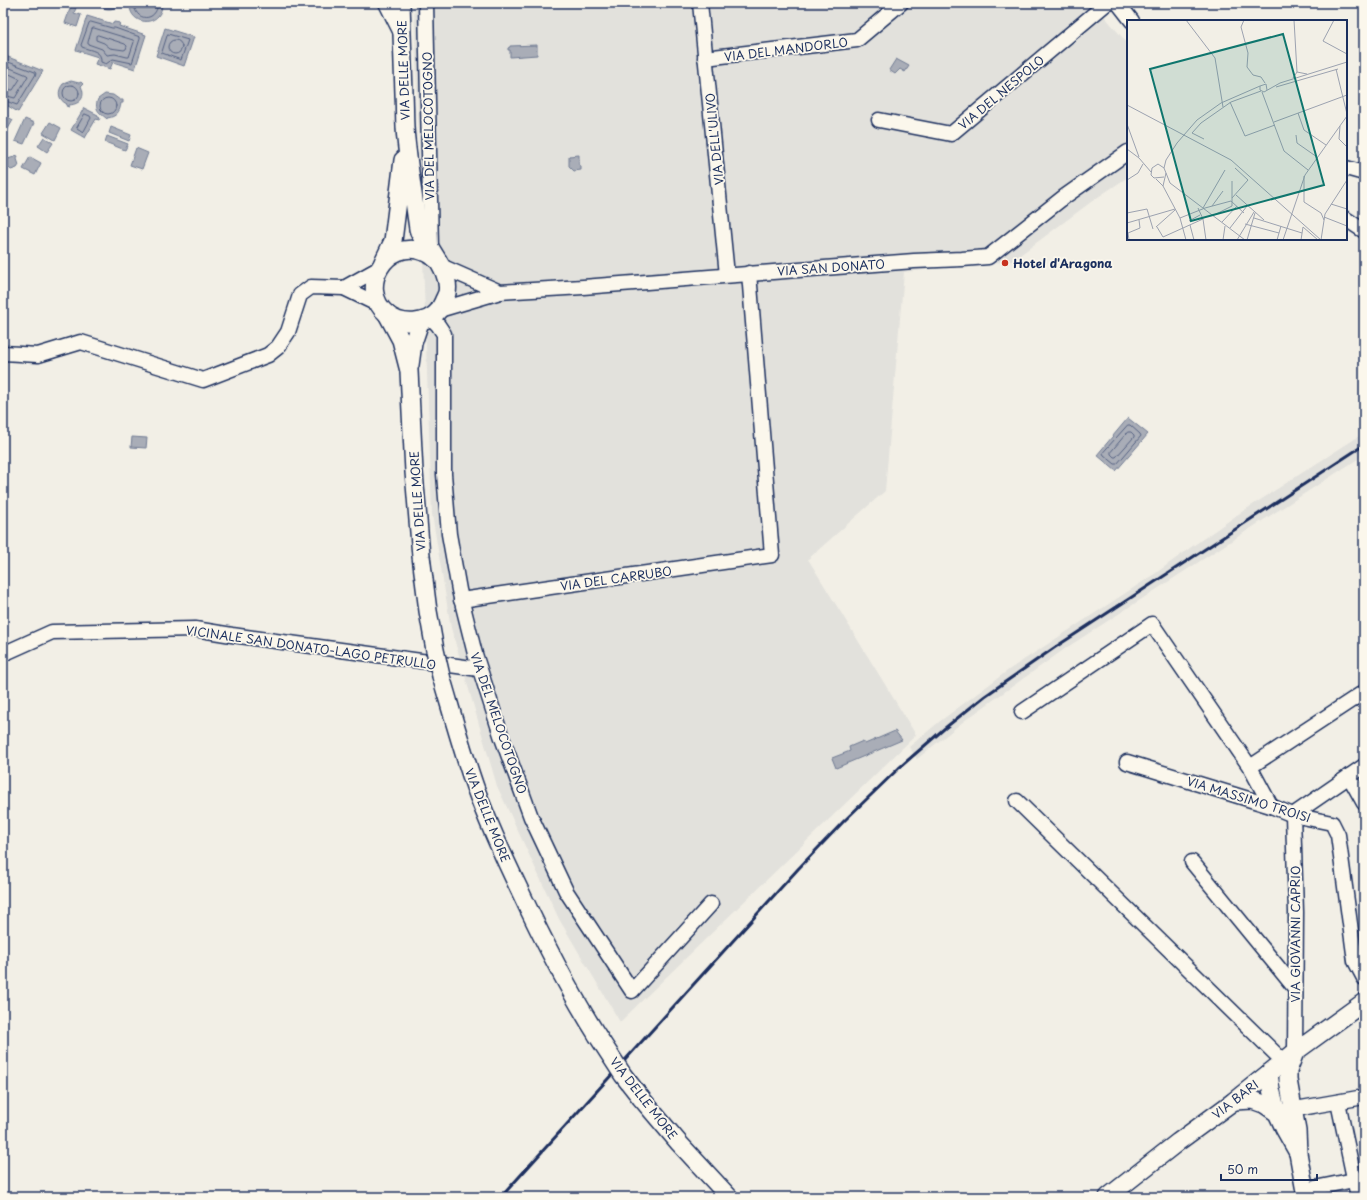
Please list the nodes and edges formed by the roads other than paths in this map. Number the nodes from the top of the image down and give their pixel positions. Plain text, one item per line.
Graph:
1 (386, 3) edge
2 (401, 3) edge
3 (426, 3) edge
4 (700, 3) edge
5 (901, 3) edge
6 (1107, 3) edge
7 (1118, 3) edge
8 (1131, 20) edge
9 (402, 35) junction
10 (705, 58) junction
11 (879, 120) dead end
12 (406, 138) junction
13 (1127, 153) edge
14 (1347, 168) edge
15 (1364, 174) edge
16 (1347, 220) edge
17 (1364, 231) edge
18 (436, 259) junction
19 (381, 265) junction
20 (749, 273) junction
21 (727, 275) junction
22 (344, 288) junction
23 (500, 292) junction
24 (383, 309) junction
25 (430, 316) junction
26 (3, 353) edge
27 (409, 371) junction
28 (461, 600) junction
29 (3, 654) edge
30 (479, 669) junction
31 (1364, 692) edge
32 (1022, 712) dead end
33 (1127, 762) dead end
34 (1364, 766) edge
35 (1250, 767) junction
36 (1349, 776) junction
37 (1017, 801) dead end
38 (1364, 803) edge
39 (1271, 806) junction
40 (1293, 815) junction
41 (1192, 862) dead end
42 (711, 904) dead end
43 (1364, 978) edge
44 (1295, 988) junction
45 (1364, 1002) edge
46 (1289, 1062) junction
47 (1269, 1073) junction
48 (1290, 1092) junction
49 (1364, 1096) edge
50 (1234, 1101) junction
51 (1338, 1102) junction
52 (1318, 1105) junction
53 (1285, 1111) junction
54 (1359, 1179) edge
55 (1306, 1194) edge
56 (729, 1197) edge
57 (1108, 1197) edge
58 (1358, 1197) edge

1 - 9 street
2 - 9 main road, VIA DELLE MORE
3 - 18 street, VIA DEL MELOCOTOGNO
4 - 10 street, VIA DELL'ULIVO
5 - 10 street, VIA DEL MANDORLO
6 - 11 street, VIA DEL NESPOLO
7 - 8 street
9 - 12 main road, VIA DELLE MORE
10 - 21 street, VIA DELL'ULIVO
12 - 18 main road
12 - 19 main road
13 - 20 street, VIA SAN DONATO
14 - 15 street
16 - 17 street
18 - 19 main road
18 - 23 street
18 - 25 main road
19 - 22 street
19 - 24 main road
20 - 21 street, VIA SAN DONATO
20 - 28 street, VIA DEL CARRUBO
21 - 23 street, VIA SAN DONATO
22 - 24 street
22 - 26 street
23 - 25 street
24 - 25 main road
24 - 27 main road
25 - 27 main road
25 - 28 street, VIA DEL MELOCOTOGNO
27 - 56 main road, VIA DELLE MORE, bridge
28 - 30 street, VIA DEL MELOCOTOGNO
29 - 30 street, VICINALE SAN DONATO-LAGO PETRULLO
30 - 42 street, VIA DEL MELOCOTOGNO
31 - 35 street
32 - 35 street
33 - 39 street, VIA MASSIMO TROISI
34 - 36 street
35 - 39 street
36 - 38 street
36 - 40 street
37 - 46 street
39 - 40 street, VIA MASSIMO TROISI
40 - 43 street, VIA MASSIMO TROISI
40 - 44 street, VIA GIOVANNI CAPRIO
41 - 44 street
44 - 46 street, VIA GIOVANNI CAPRIO
45 - 46 main road, VIA BARI
46 - 47 main road, VIA BARI
46 - 48 main road
47 - 48 main road
47 - 50 main road, VIA BARI
47 - 53 main road
48 - 52 street
48 - 53 main road
49 - 51 street
50 - 53 main road
50 - 57 main road, VIA BARI
51 - 52 street
51 - 54 street
52 - 53 street
53 - 55 main road
54 - 55 street
54 - 58 street

